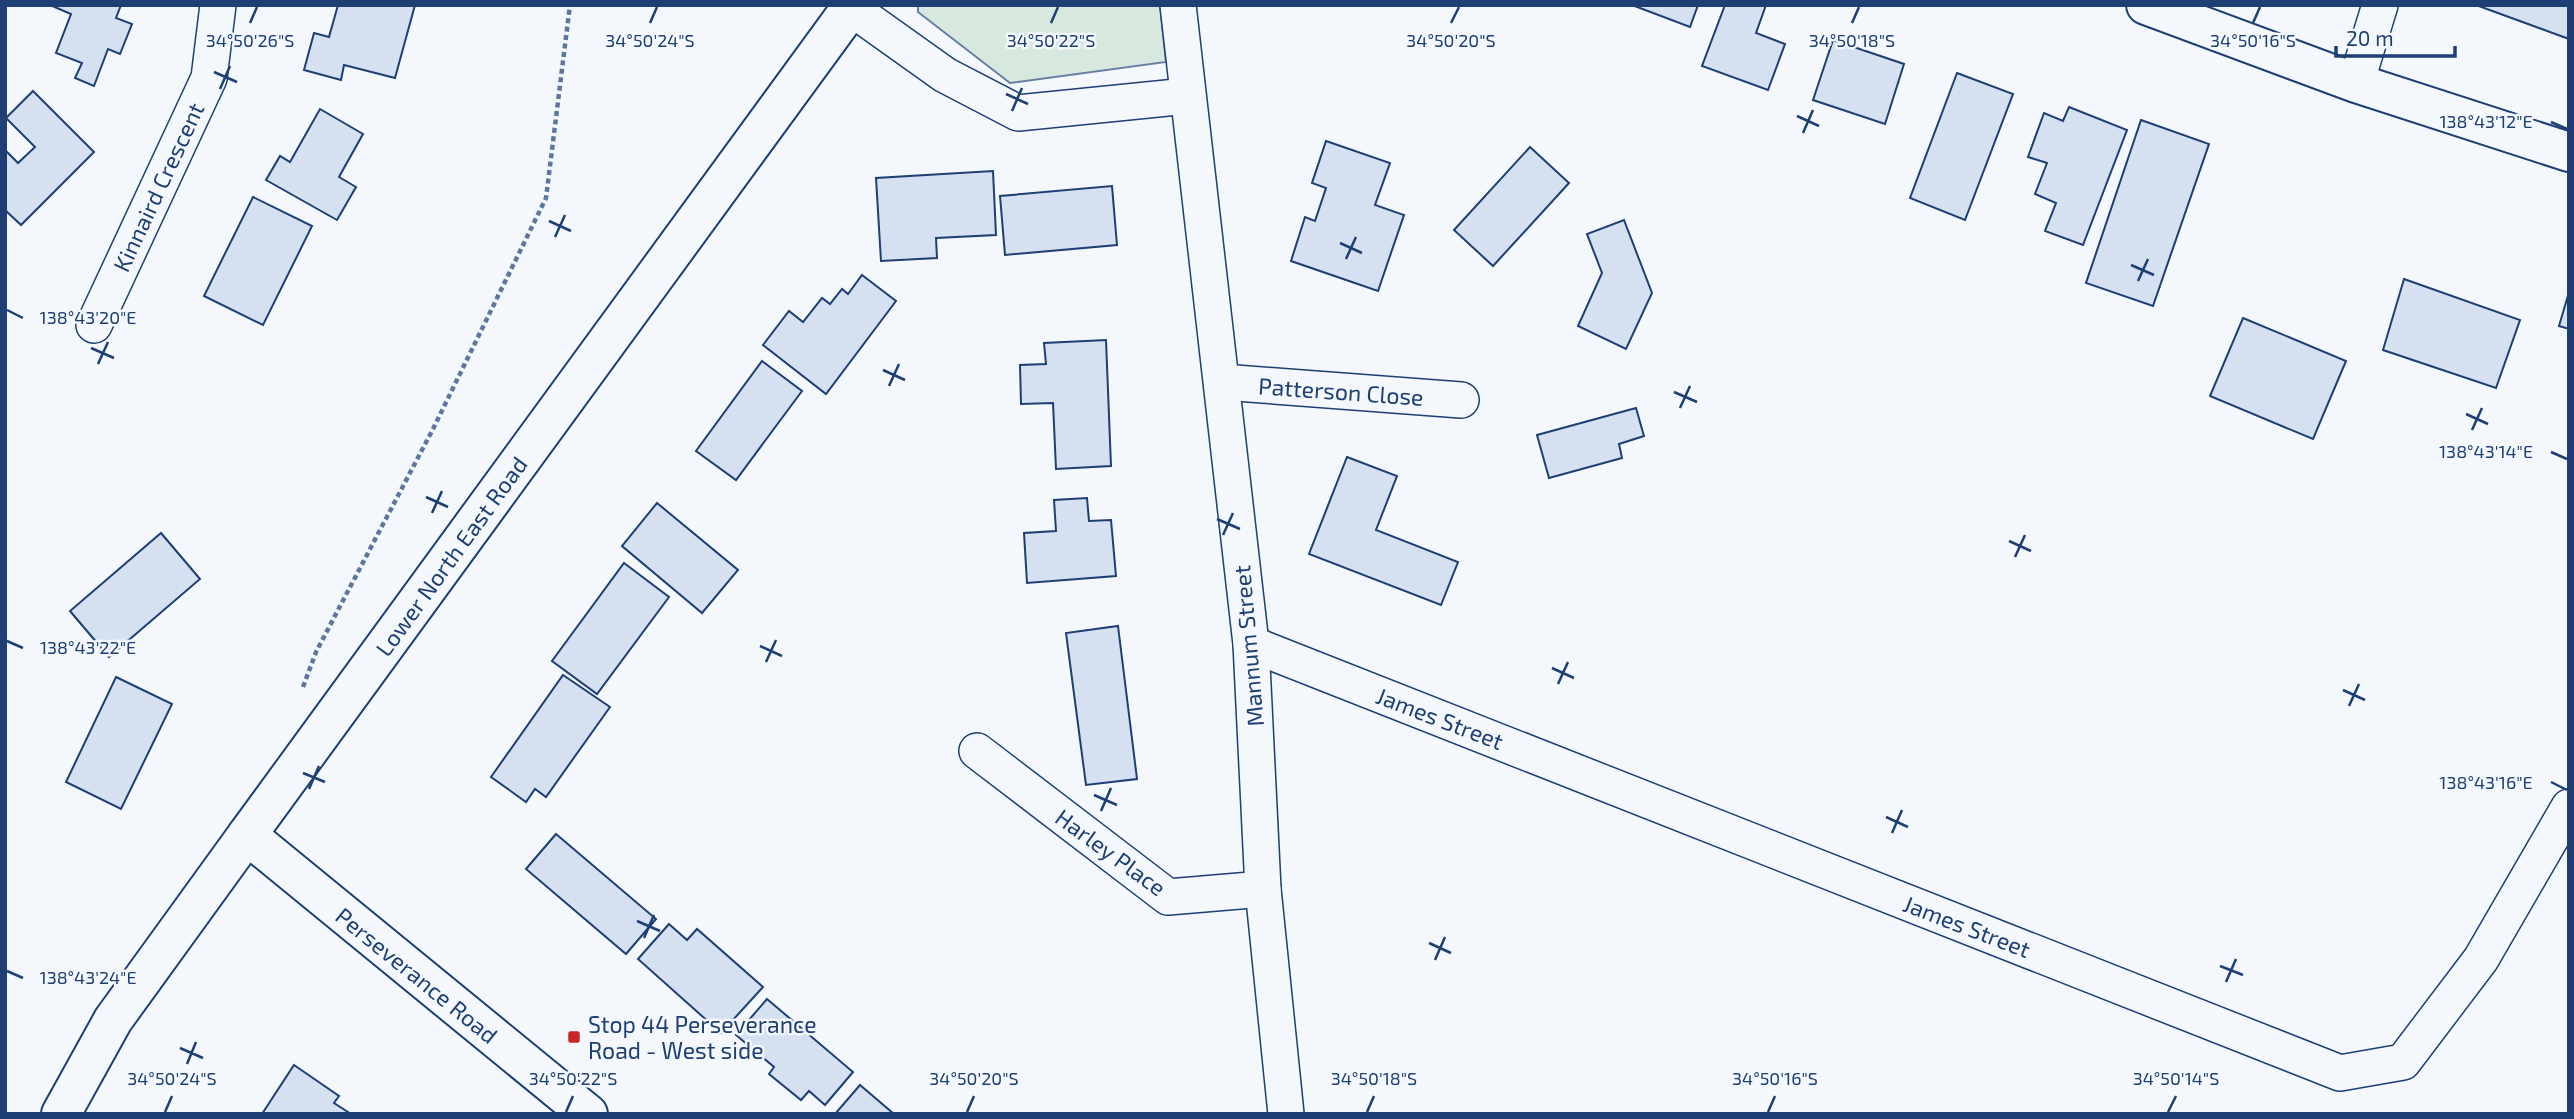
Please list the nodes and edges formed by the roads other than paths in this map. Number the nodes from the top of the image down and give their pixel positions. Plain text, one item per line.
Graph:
1 (218, 5) edge
2 (1178, 5) edge
3 (2146, 5) edge
4 (2380, 5) edge
5 (852, 6) edge
6 (2356, 83) junction
7 (1187, 96) junction
8 (2569, 152) edge
9 (94, 325) dead end
10 (1222, 382) junction
11 (1461, 400) dead end
12 (1251, 644) junction
13 (977, 751) dead end
14 (2569, 807) edge
15 (247, 835) junction
16 (1263, 889) junction
17 (61, 1114) edge
18 (588, 1114) edge
19 (1286, 1114) edge

1 - 9 street, Kinnaird Crescent
2 - 7 street, Mannum Street
3 - 6 main road
4 - 6 street
5 - 7 street
5 - 15 main road, Lower North East Road
6 - 8 main road
7 - 10 street, Mannum Street
10 - 11 street, Patterson Close
10 - 12 street, Mannum Street
12 - 14 street, James Street
12 - 16 street, Mannum Street
13 - 16 street, Harley Place
15 - 17 main road, Lower North East Road
15 - 18 main road, Perseverance Road
16 - 19 street, Mannum Street

